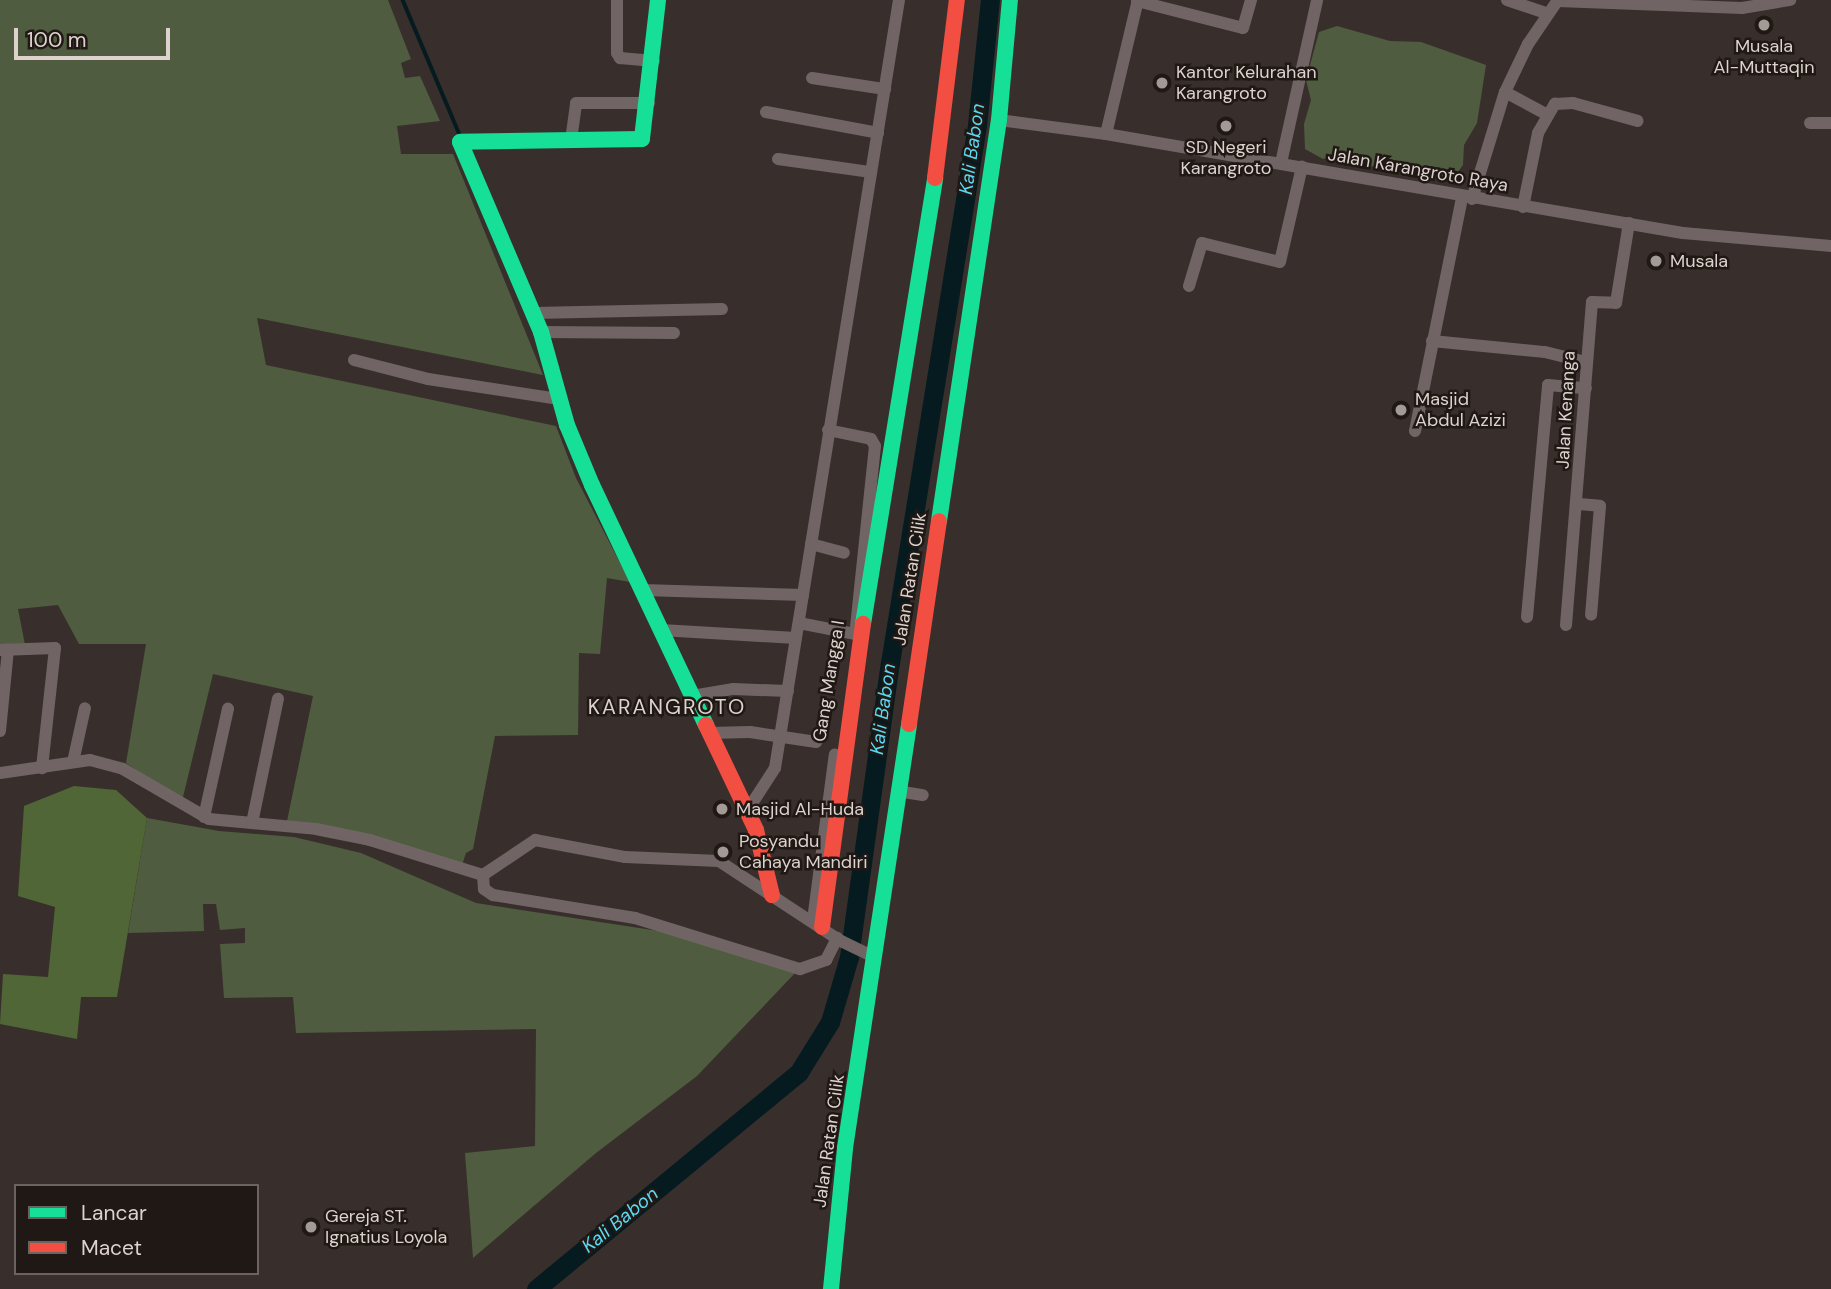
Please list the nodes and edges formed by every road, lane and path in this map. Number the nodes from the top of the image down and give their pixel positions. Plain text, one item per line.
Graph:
1 (617, 0) edge
2 (658, 0) edge
3 (898, 0) edge
4 (957, 0) edge
5 (1010, 0) edge
6 (1251, 0) edge
7 (1317, 0) edge
8 (1558, 0) edge
9 (1790, 0) edge
10 (1138, 1) edge
11 (1511, 1) edge
12 (1673, 2) edge
13 (1546, 13) junction
14 (653, 61) junction
15 (812, 78) dead end
16 (886, 89) junction
17 (1505, 92) junction
18 (649, 103) junction
19 (765, 112) dead end
20 (1546, 114) junction
21 (999, 120) junction
22 (1638, 121) dead end
23 (1810, 122) dead end
24 (1831, 122) edge
25 (878, 133) junction
26 (1106, 134) junction
27 (571, 140) junction
28 (778, 159) dead end
29 (1281, 163) junction
30 (1302, 167) junction
31 (871, 172) junction
32 (1467, 198) junction
33 (1523, 207) junction
34 (1629, 223) junction
35 (1831, 246) edge
36 (1189, 286) dead end
37 (531, 307) junction
38 (722, 309) dead end
39 (541, 332) junction
40 (674, 332) dead end
41 (1432, 341) junction
42 (354, 360) dead end
43 (1585, 362) junction
44 (1586, 388) junction
45 (551, 399) junction
46 (828, 430) junction
47 (1415, 431) dead end
48 (1578, 504) junction
49 (811, 544) junction
50 (844, 552) dead end
51 (643, 590) junction
52 (803, 595) junction
53 (1591, 615) dead end
54 (1527, 617) dead end
55 (799, 623) junction
56 (1566, 625) dead end
57 (661, 629) junction
58 (858, 635) junction
59 (796, 638) junction
60 (4, 650) edge
61 (788, 691) junction
62 (692, 696) junction
63 (278, 699) dead end
64 (85, 708) dead end
65 (228, 709) dead end
66 (0, 731) edge
67 (710, 733) junction
68 (780, 736) junction
69 (816, 742) dead end
70 (72, 762) junction
71 (42, 768) junction
72 (0, 773) edge
73 (747, 811) junction
74 (204, 817) junction
75 (252, 823) junction
76 (483, 874) junction
77 (772, 895) junction
78 (818, 924) junction
79 (839, 940) junction
80 (870, 955) junction
81 (831, 1289) edge

1 - 14 street
2 - 14 street
3 - 16 street
4 - 58 street
5 - 21 street, Jalan Ratan Cilik
6 - 10 street
7 - 29 street
8 - 12 street
8 - 13 street
9 - 12 street
10 - 26 street
11 - 13 street
13 - 17 street
14 - 18 street
15 - 16 street
16 - 25 street
17 - 20 street
17 - 32 street
18 - 27 street
18 - 27 street
19 - 25 street
20 - 22 street
20 - 33 street
21 - 26 street, Jalan Karangroto Raya
21 - 80 street, Jalan Ratan Cilik
23 - 24 street
25 - 31 street
26 - 29 street, Jalan Karangroto Raya
27 - 37 street
28 - 31 street
29 - 30 street, Jalan Karangroto Raya
30 - 32 street, Jalan Karangroto Raya
30 - 36 street
31 - 46 street
32 - 33 street, Jalan Karangroto Raya
32 - 41 street
33 - 34 street, Jalan Karangroto Raya
34 - 35 street, Jalan Karangroto Raya
34 - 43 street, Jalan Kenanga
37 - 38 street
37 - 39 street
39 - 40 street
39 - 45 street
41 - 43 street
41 - 47 street
42 - 45 street
43 - 44 street, Jalan Kenanga
44 - 48 street, Jalan Kenanga
44 - 54 street
45 - 51 street
46 - 49 street
46 - 58 street, Gang Mangga I
48 - 53 street
48 - 56 street, Jalan Kenanga
49 - 50 street
49 - 52 street
51 - 52 street
51 - 57 street
52 - 55 street
55 - 58 street
55 - 59 street
57 - 59 street
57 - 62 street
58 - 78 street
59 - 61 street
60 - 66 street
60 - 71 street
61 - 62 street
61 - 68 street
62 - 67 street
63 - 75 street
64 - 70 street
65 - 74 street
67 - 68 street
67 - 73 street
68 - 69 street
68 - 73 street
70 - 71 street
70 - 74 street
71 - 72 street
73 - 77 street
74 - 75 street
75 - 76 street
76 - 77 street
76 - 79 street
77 - 78 street
78 - 79 street
79 - 80 street
80 - 81 street, Jalan Ratan Cilik

